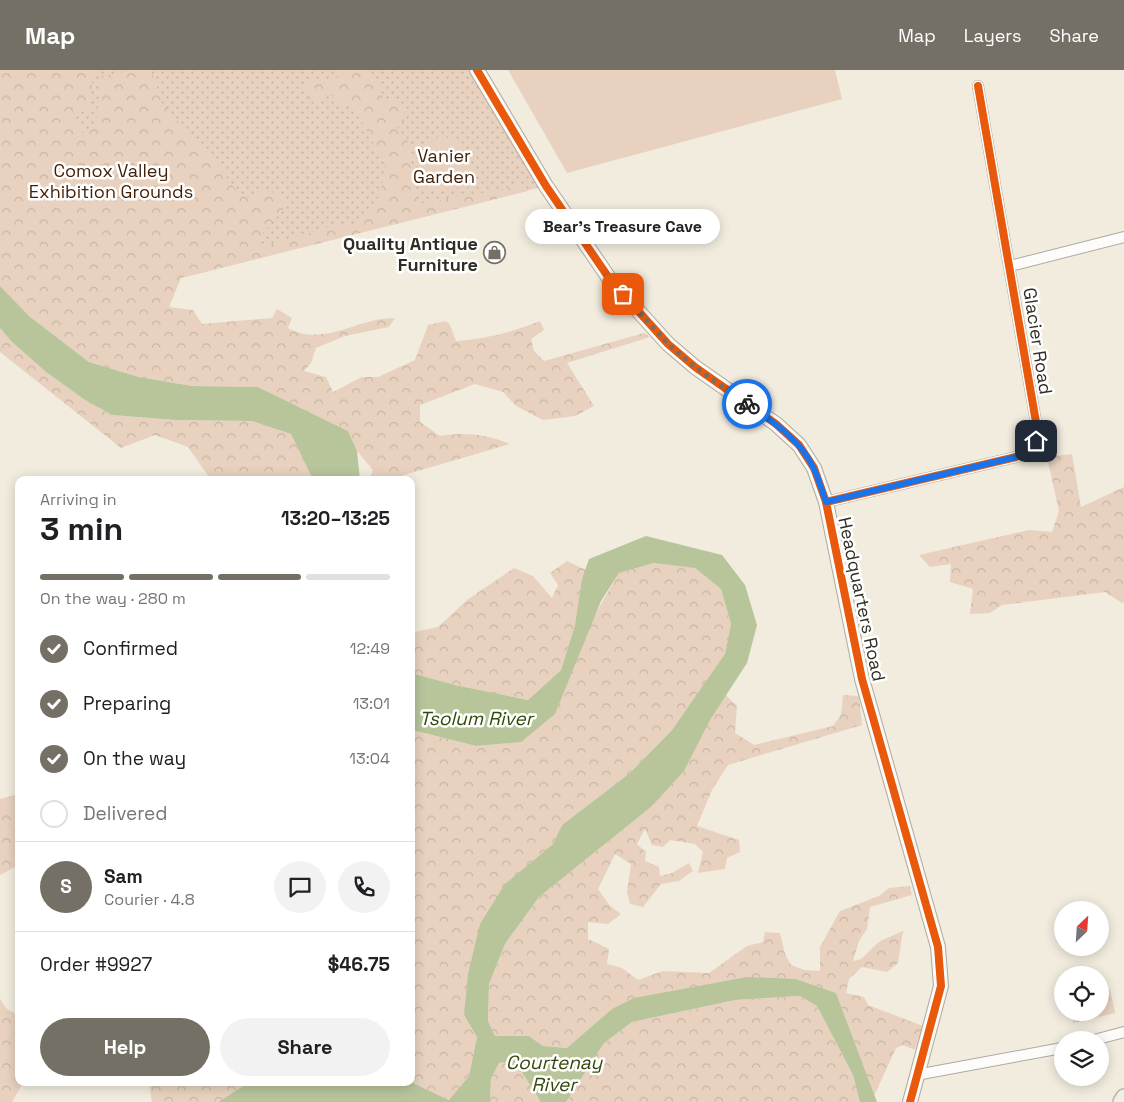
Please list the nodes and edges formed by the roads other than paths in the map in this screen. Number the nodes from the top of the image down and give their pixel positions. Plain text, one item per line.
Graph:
1 (478, 70) edge
2 (978, 86) dead end
3 (1124, 237) edge
4 (1010, 266) junction
5 (826, 502) junction
6 (1124, 1032) edge
7 (1109, 1036) edge
8 (1054, 1049) edge
9 (916, 1075) junction
10 (1124, 1097) edge
11 (910, 1102) edge
12 (1121, 1102) edge

1 - 5 main road, Headquarters Road
2 - 4 street, Glacier Road
3 - 4 street
4 - 5 street, Glacier Road
5 - 9 main road, Headquarters Road
6 - 7 street
8 - 9 street
9 - 11 main road, Headquarters Road
10 - 12 main road

